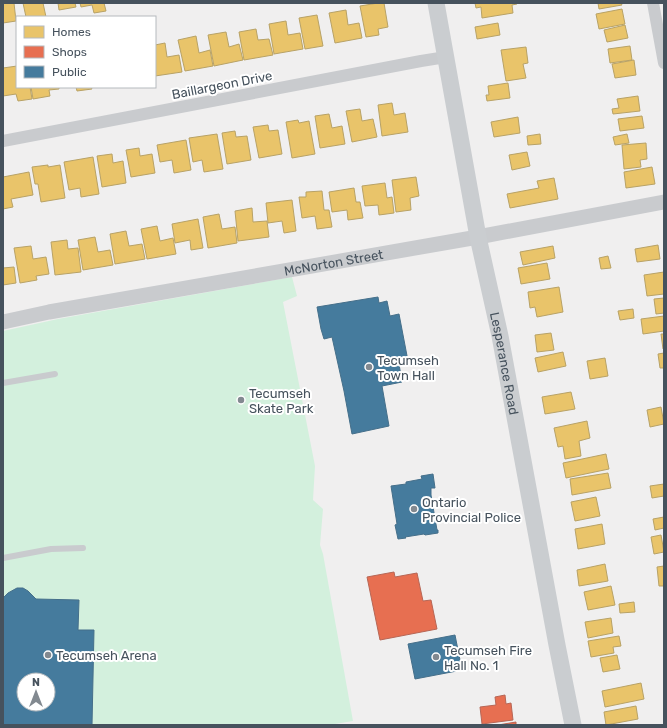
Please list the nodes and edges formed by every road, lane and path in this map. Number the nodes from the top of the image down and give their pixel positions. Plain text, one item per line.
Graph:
1 (436, 3) edge
2 (653, 3) edge
3 (446, 57) junction
4 (664, 63) edge
5 (3, 141) edge
6 (664, 202) edge
7 (478, 237) junction
8 (3, 322) edge
9 (55, 374) dead end
10 (3, 383) edge
11 (83, 548) dead end
12 (3, 558) edge
13 (573, 725) edge

1 - 3 main road, Lesperance Road
2 - 4 street
3 - 5 street, Baillargeon Drive
3 - 7 main road, Lesperance Road
6 - 7 street, McNorton Street
7 - 8 street, McNorton Street
7 - 13 main road, Lesperance Road
9 - 10 lane
11 - 12 lane

